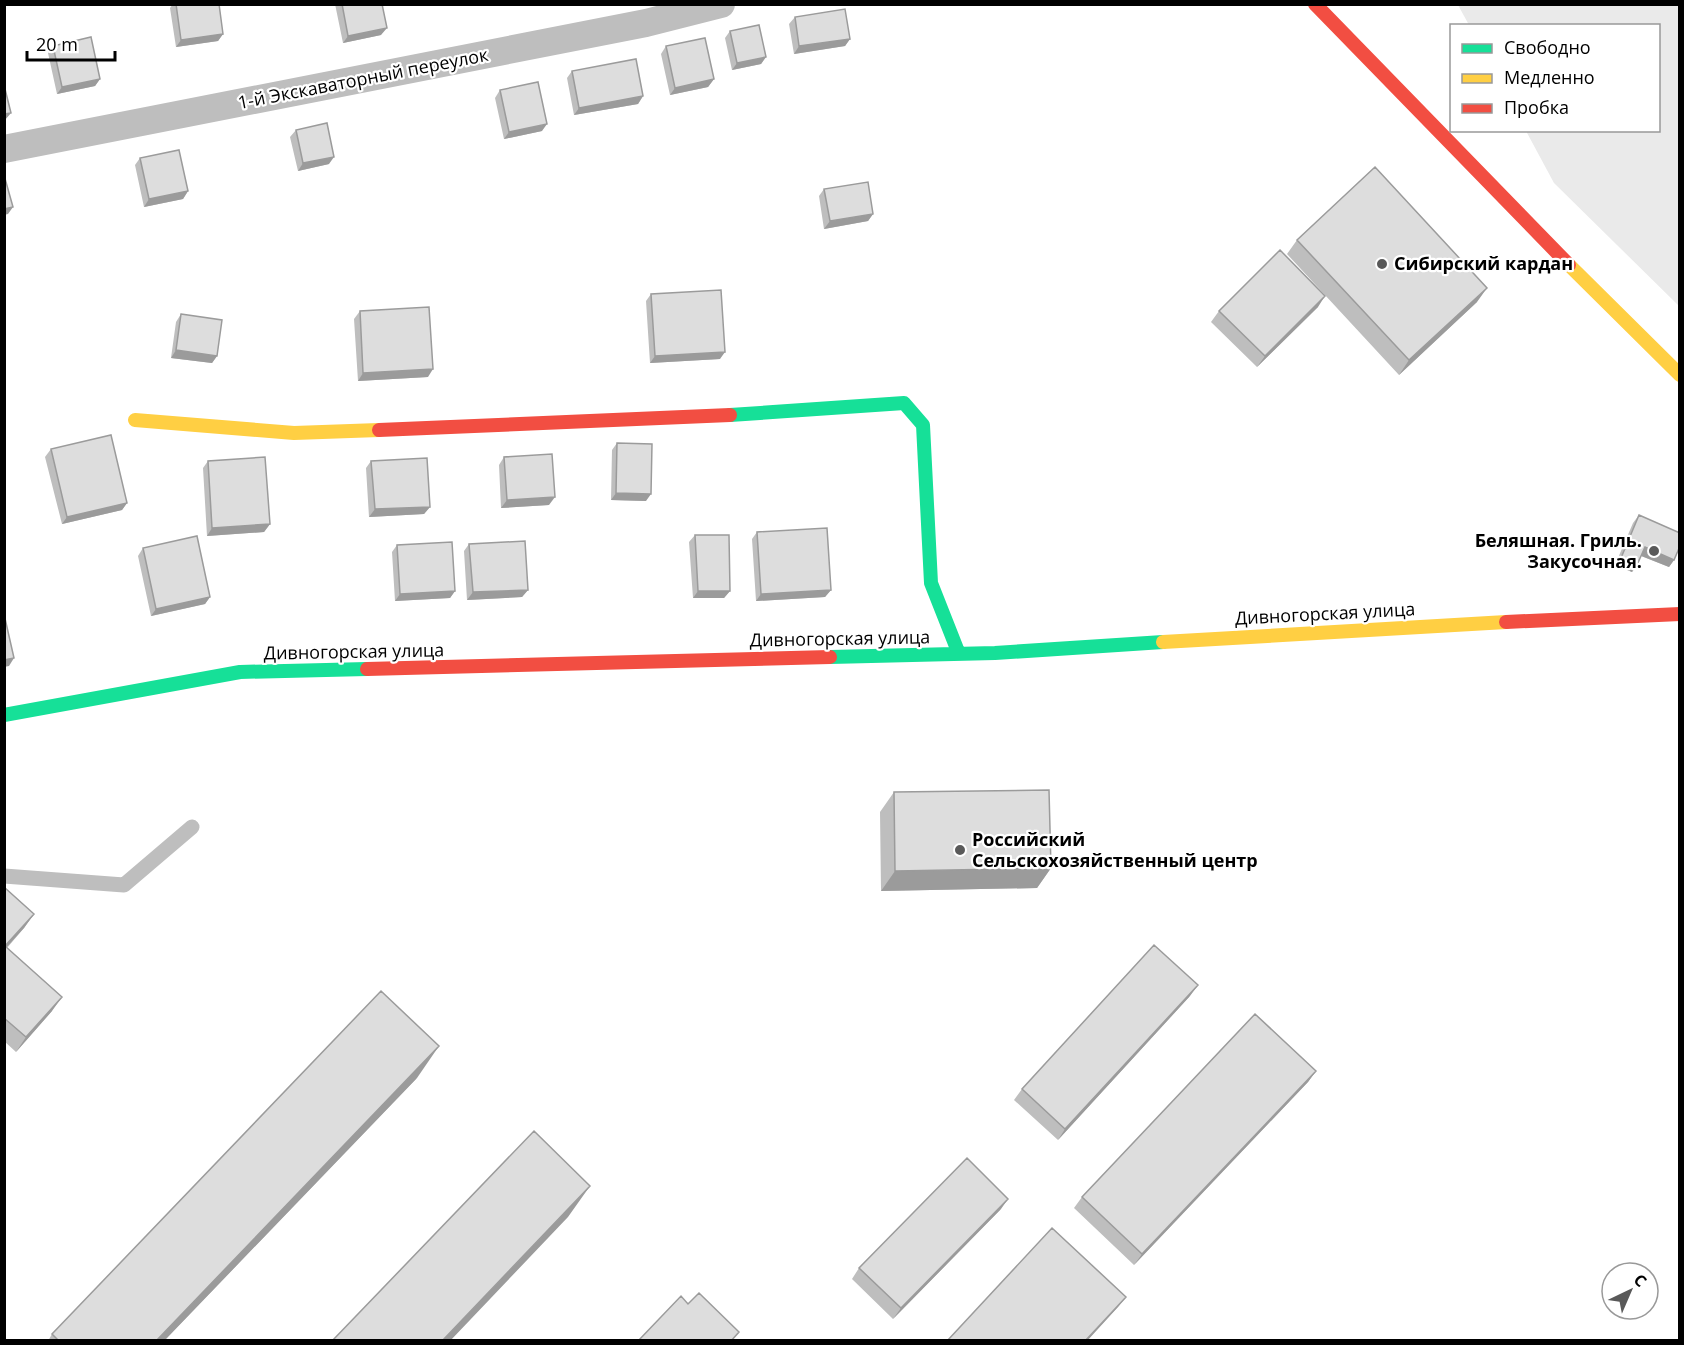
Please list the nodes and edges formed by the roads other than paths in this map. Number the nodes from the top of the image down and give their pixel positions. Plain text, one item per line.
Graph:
1 (721, 4) edge
2 (1315, 4) edge
3 (4, 149) edge
4 (1661, 355) junction
5 (1680, 366) edge
6 (1680, 375) edge
7 (135, 420) dead end
8 (1680, 614) edge
9 (959, 654) junction
10 (4, 715) edge
11 (192, 827) dead end
12 (4, 876) edge

1 - 3 street, 1-й Экскаваторный переулок
2 - 4 street
4 - 5 street
4 - 6 street
7 - 9 street
8 - 9 street, Дивногорская улица
9 - 10 street, Дивногорская улица
11 - 12 lane

